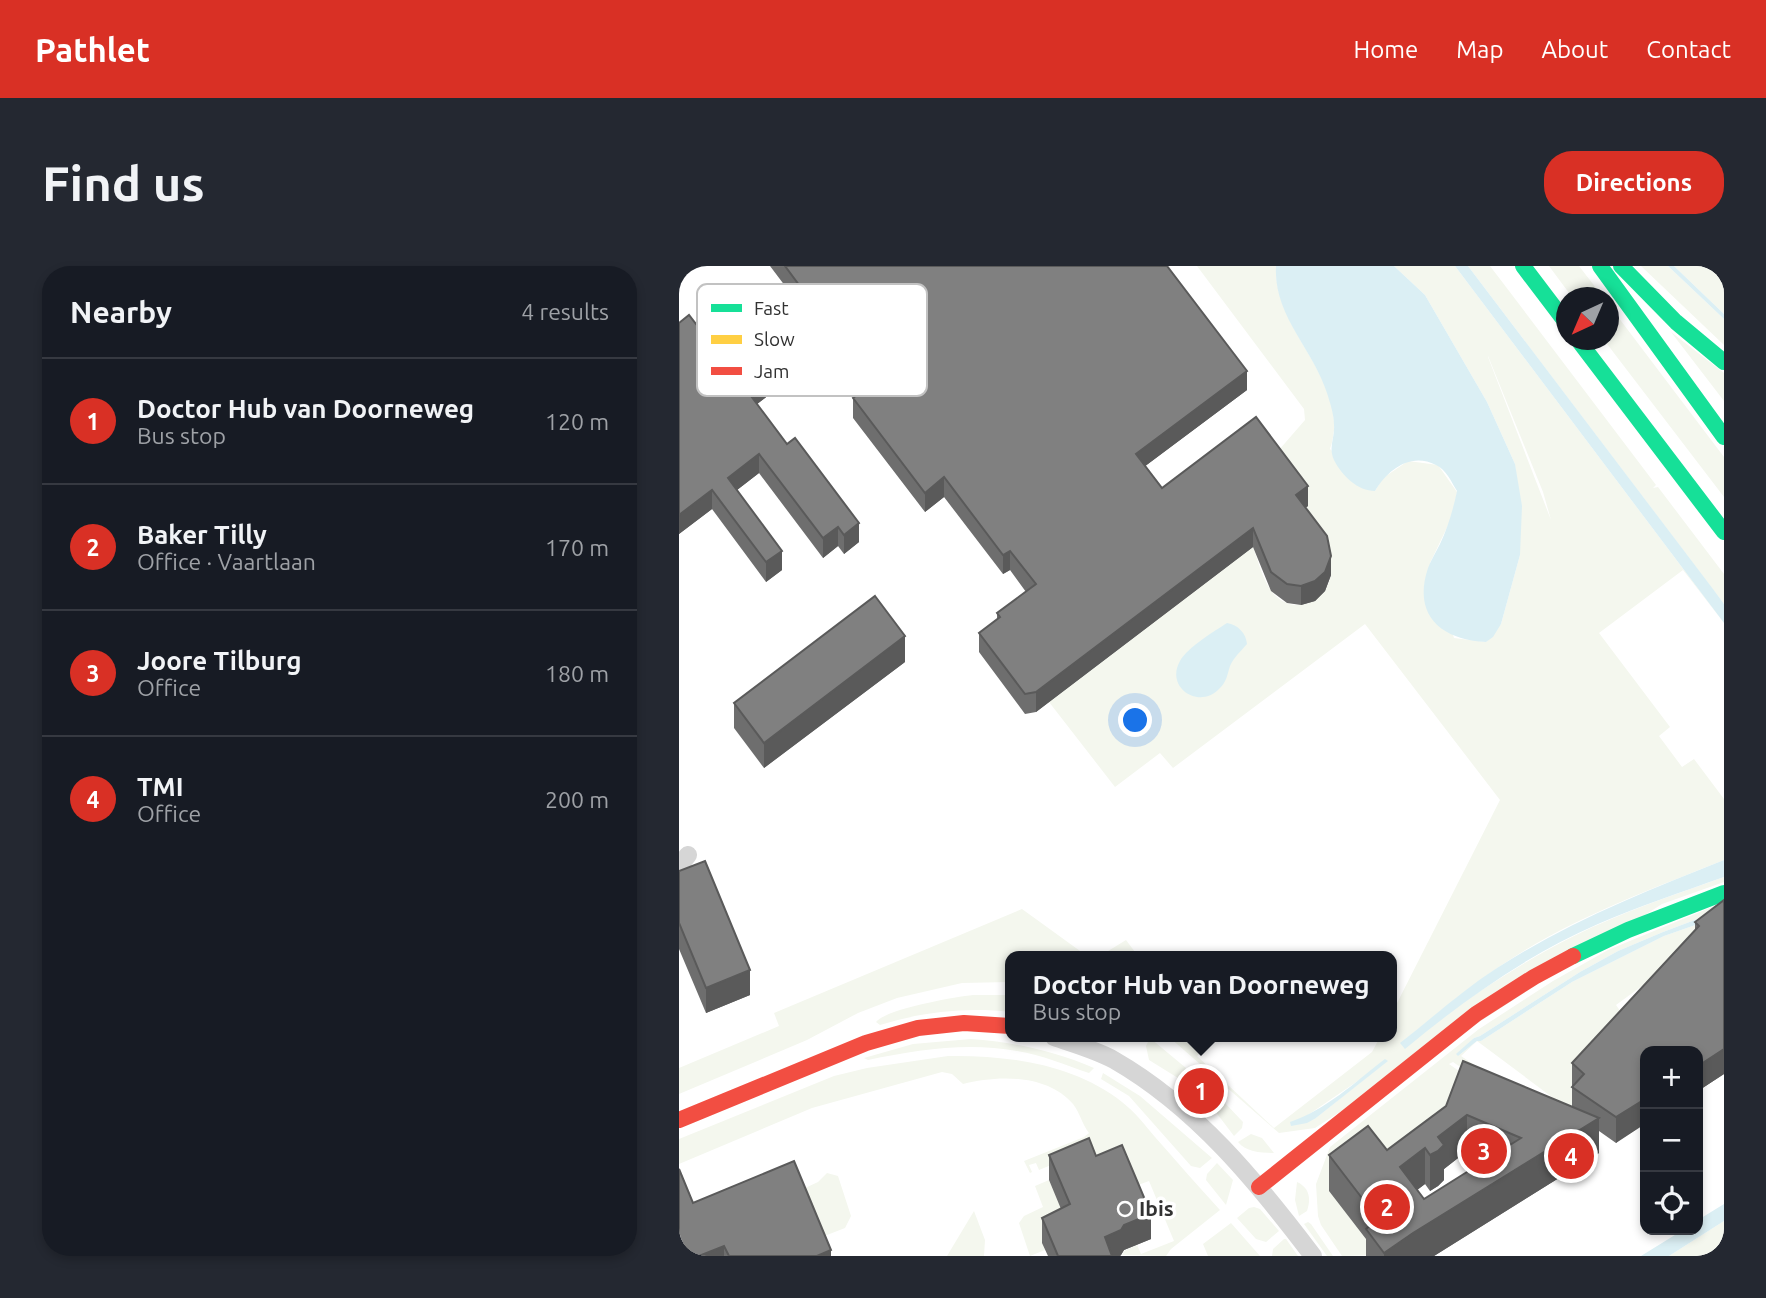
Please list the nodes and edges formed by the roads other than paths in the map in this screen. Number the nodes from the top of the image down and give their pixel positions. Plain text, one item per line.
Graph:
1 (1523, 266) edge
2 (1600, 266) edge
3 (1621, 266) edge
4 (1556, 311) edge
5 (1586, 350) edge
6 (1724, 362) edge
7 (1724, 437) edge
8 (1724, 532) edge
9 (1724, 893) edge
10 (1005, 1026) edge
11 (1067, 1042) edge
12 (679, 1120) edge
13 (1259, 1187) junction
14 (1313, 1256) edge

1 - 4 main road
2 - 7 main road
3 - 6 main road
5 - 8 main road
9 - 13 main road
10 - 12 main road
11 - 13 street
13 - 14 street

